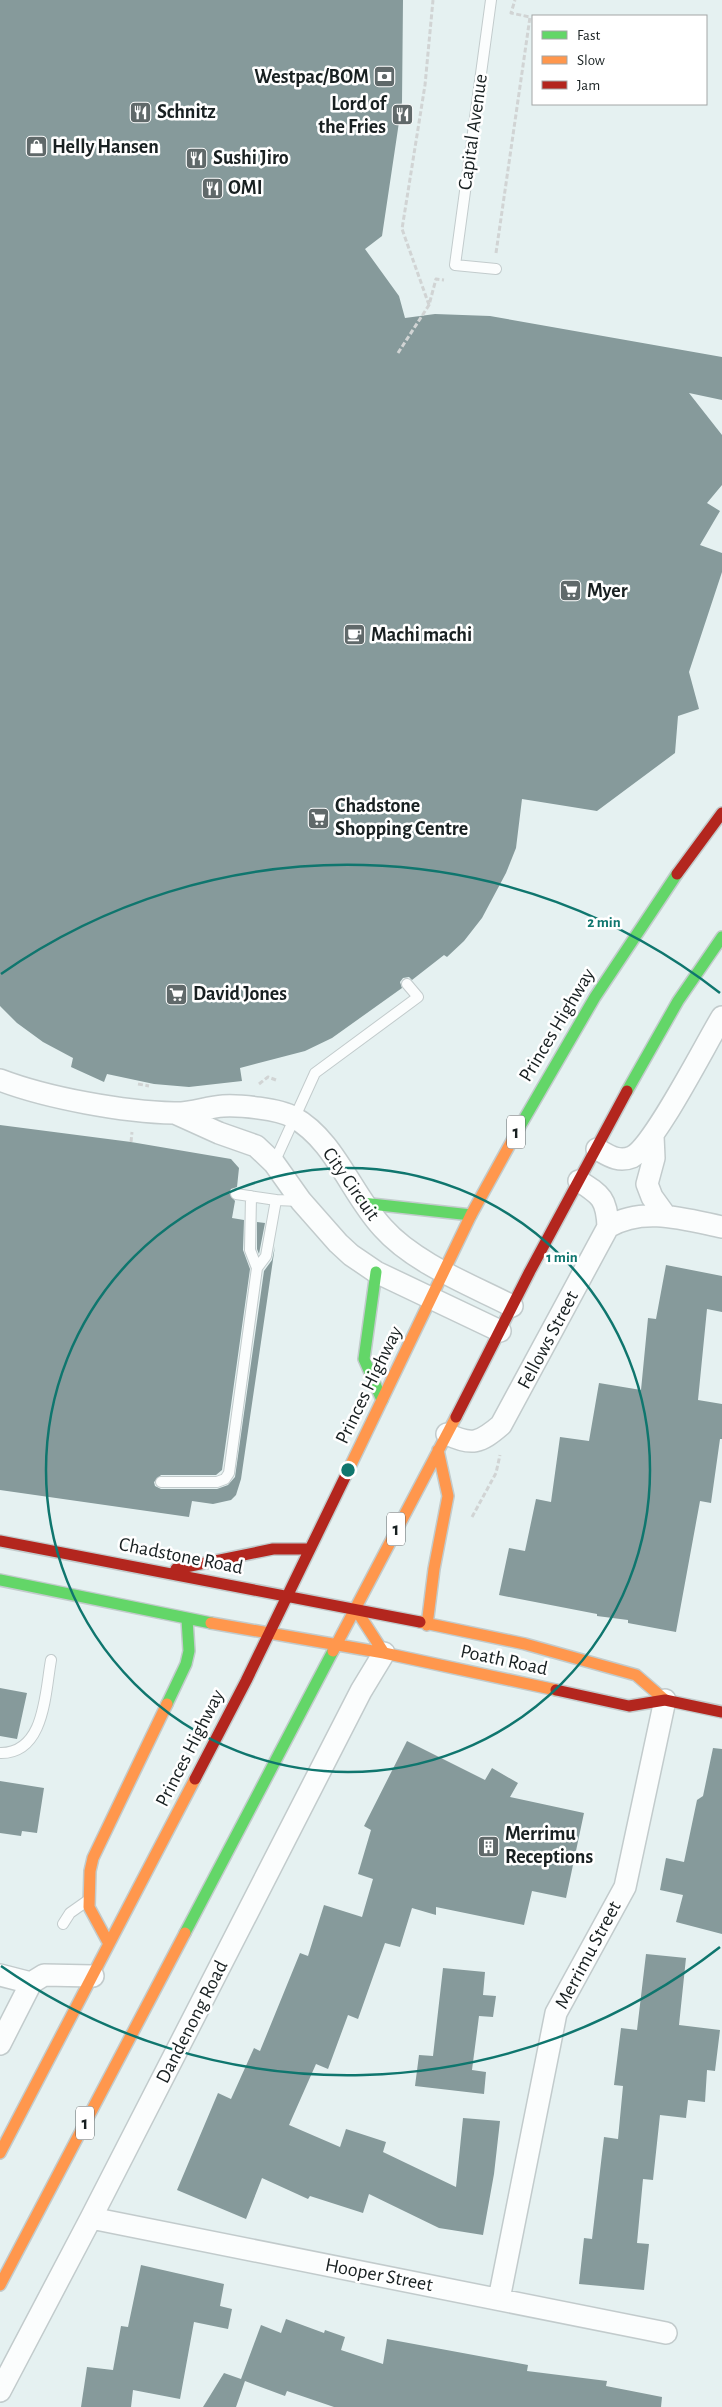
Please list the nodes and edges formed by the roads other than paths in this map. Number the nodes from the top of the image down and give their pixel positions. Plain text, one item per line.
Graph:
1 (491, 0) edge
2 (495, 269) road end
3 (722, 813) edge
4 (722, 937) edge
5 (407, 984) dead end
6 (722, 1017) edge
7 (0, 1065) edge
8 (0, 1080) edge
9 (47, 1093) junction
10 (177, 1114) junction
11 (293, 1117) junction
12 (653, 1136) junction
13 (596, 1149) junction
14 (274, 1163) junction
15 (579, 1181) junction
16 (236, 1194) dead end
17 (251, 1196) junction
18 (276, 1200) junction
19 (301, 1201) junction
20 (362, 1203) junction
21 (471, 1215) junction
22 (665, 1215) junction
23 (608, 1227) junction
24 (722, 1227) edge
25 (258, 1268) junction
26 (444, 1271) junction
27 (376, 1272) junction
28 (431, 1299) junction
29 (512, 1306) junction
30 (500, 1331) junction
31 (382, 1400) junction
32 (442, 1442) junction
33 (161, 1482) dead end
34 (0, 1542) edge
35 (309, 1549) junction
36 (165, 1572) junction
37 (0, 1580) edge
38 (286, 1595) junction
39 (355, 1608) junction
40 (188, 1619) junction
41 (427, 1625) junction
42 (269, 1633) junction
43 (336, 1645) junction
44 (384, 1653) junction
45 (51, 1660) dead end
46 (665, 1700) junction
47 (722, 1712) edge
48 (0, 1753) edge
49 (88, 1900) junction
50 (63, 1924) dead end
51 (110, 1944) junction
52 (0, 1975) edge
53 (93, 1976) junction
54 (31, 1983) junction
55 (0, 2044) edge
56 (0, 2153) edge
57 (91, 2218) junction
58 (0, 2285) edge
59 (499, 2299) junction
60 (666, 2333) dead end
61 (0, 2391) edge

1 - 2 lane, Capital Avenue
3 - 21 main road, Princes Highway / 1
4 - 13 main road, 1
5 - 11 lane
6 - 12 street
7 - 9 street, City Circuit
8 - 9 street, City Circuit
9 - 10 street, City Circuit
10 - 11 street, City Circuit
10 - 14 street, City Circuit
11 - 14 lane
11 - 20 street, City Circuit
12 - 13 street
12 - 22 street
13 - 15 main road, 1
14 - 19 street, City Circuit
15 - 23 street
15 - 29 main road, 1
16 - 17 lane
17 - 18 lane
17 - 25 lane
18 - 19 lane
18 - 25 lane
19 - 27 street, City Circuit
20 - 21 main road
20 - 26 street, City Circuit
21 - 26 main road, Princes Highway / 1
22 - 23 street
22 - 24 street
23 - 32 street, Fellows Street
25 - 33 lane
26 - 28 main road, Princes Highway / 1
26 - 29 street, City Circuit
27 - 28 street, City Circuit
27 - 31 main road
28 - 30 street, City Circuit
28 - 31 main road, Princes Highway / 1
29 - 30 main road, 1
30 - 32 main road, 1
31 - 35 main road, Princes Highway / 1
32 - 39 main road, 1
32 - 41 main road
34 - 36 main road, Chadstone Road
35 - 36 main road
35 - 38 main road, Princes Highway / 1
36 - 38 main road, Chadstone Road
37 - 40 main road
38 - 39 main road, Chadstone Road
38 - 42 main road, Princes Highway / 1
39 - 41 main road, Poath Road
39 - 43 main road, 1
39 - 44 main road
40 - 42 main road
40 - 49 main road
41 - 46 main road, Poath Road
42 - 43 main road
42 - 51 main road, Princes Highway / 1
43 - 44 main road, Poath Road
43 - 58 main road, 1
44 - 46 main road, Poath Road
44 - 57 street, Dandenong Road
45 - 48 lane
46 - 47 main road, Poath Road
46 - 59 street, Merrimu Street
49 - 50 lane
49 - 51 main road
51 - 53 main road, Princes Highway / 1
52 - 54 street
53 - 54 street
53 - 56 main road, Princes Highway / 1
54 - 55 street
57 - 59 street, Hooper Street
57 - 61 street, Dandenong Road
59 - 60 street, Hooper Street

